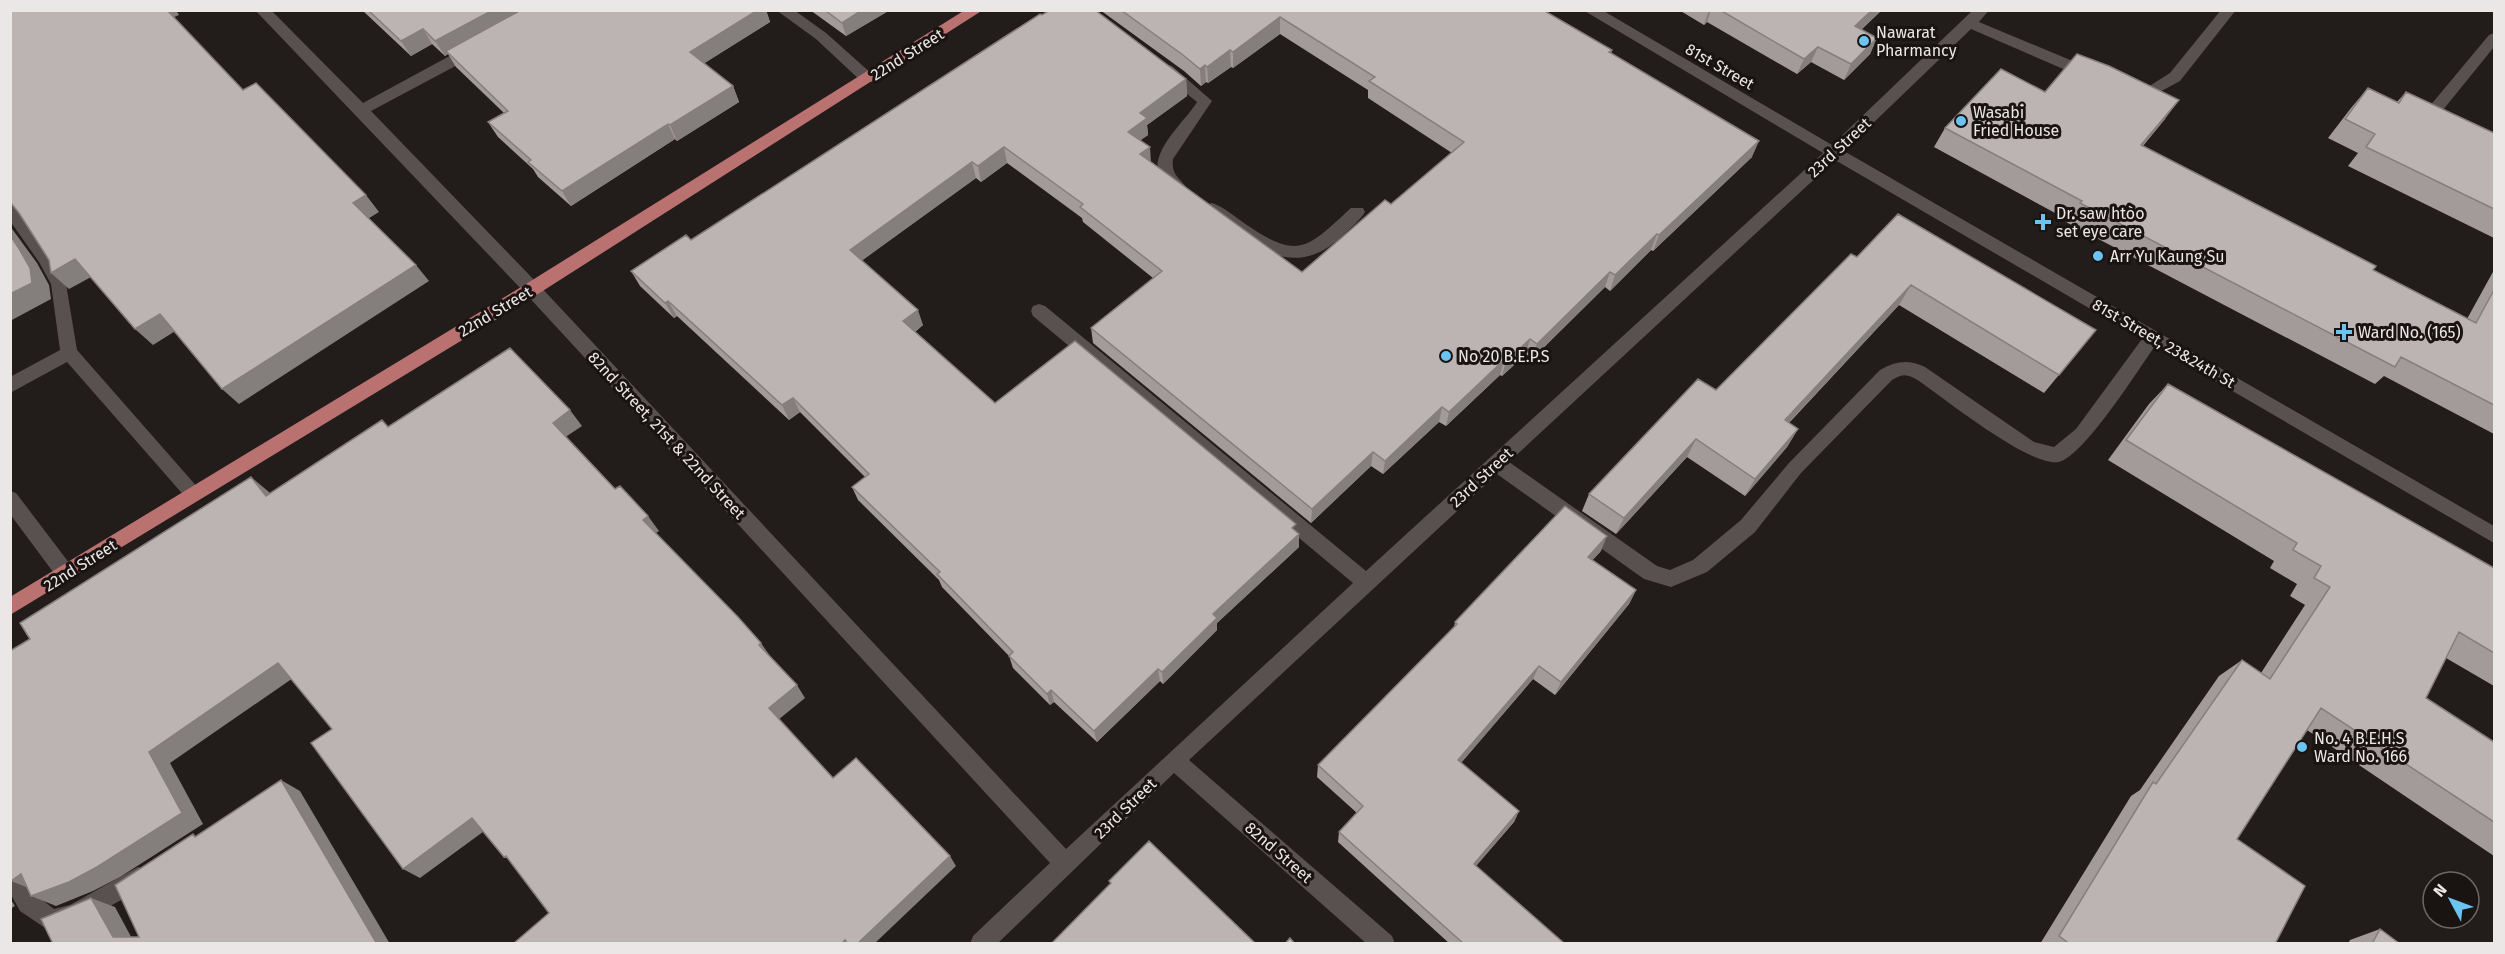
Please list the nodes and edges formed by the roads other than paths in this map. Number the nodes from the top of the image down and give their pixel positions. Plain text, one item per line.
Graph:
1 (262, 10) edge
2 (783, 10) edge
3 (976, 10) edge
4 (1590, 10) edge
5 (1982, 10) edge
6 (2229, 10) edge
7 (1969, 22) junction
8 (2494, 38) edge
9 (485, 44) edge
10 (1150, 57) edge
11 (867, 78) junction
12 (361, 110) junction
13 (2429, 117) edge
14 (1833, 153) junction
15 (10, 210) edge
16 (1357, 212) dead end
17 (532, 289) junction
18 (1039, 311) dead end
19 (2153, 336) junction
20 (69, 352) junction
21 (10, 386) edge
22 (1496, 463) junction
23 (193, 494) junction
24 (10, 499) edge
25 (2494, 535) edge
26 (66, 574) junction
27 (1367, 583) junction
28 (10, 608) edge
29 (1174, 760) junction
30 (1066, 865) junction
31 (157, 867) edge
32 (10, 871) edge
33 (981, 944) edge
34 (1384, 944) edge

1 - 12 street, 82nd Street, 21st & 22nd Street
2 - 11 street
3 - 11 main road, 22nd Street
4 - 14 street, 81st Street
5 - 7 street, 23rd Street
6 - 7 street
7 - 14 street, 23rd Street
8 - 13 street
9 - 12 street
10 - 16 street
11 - 17 main road, 22nd Street
12 - 17 street, 82nd Street, 21st & 22nd Street
14 - 19 street, 81st Street, 23&24th St
14 - 22 street, 23rd Street
15 - 20 street
17 - 23 main road, 22nd Street
17 - 30 street, 82nd Street, 21st & 22nd Street
18 - 27 street
19 - 22 street
19 - 25 street, 81st Street, 23&24th St
20 - 21 street
20 - 23 street
22 - 27 street, 23rd Street
23 - 26 main road, 22nd Street
24 - 26 street
26 - 28 main road, 22nd Street
27 - 29 street, 23rd Street
29 - 30 street, 23rd Street
29 - 34 street, 82nd Street
30 - 33 street, 23rd Street
31 - 32 street

